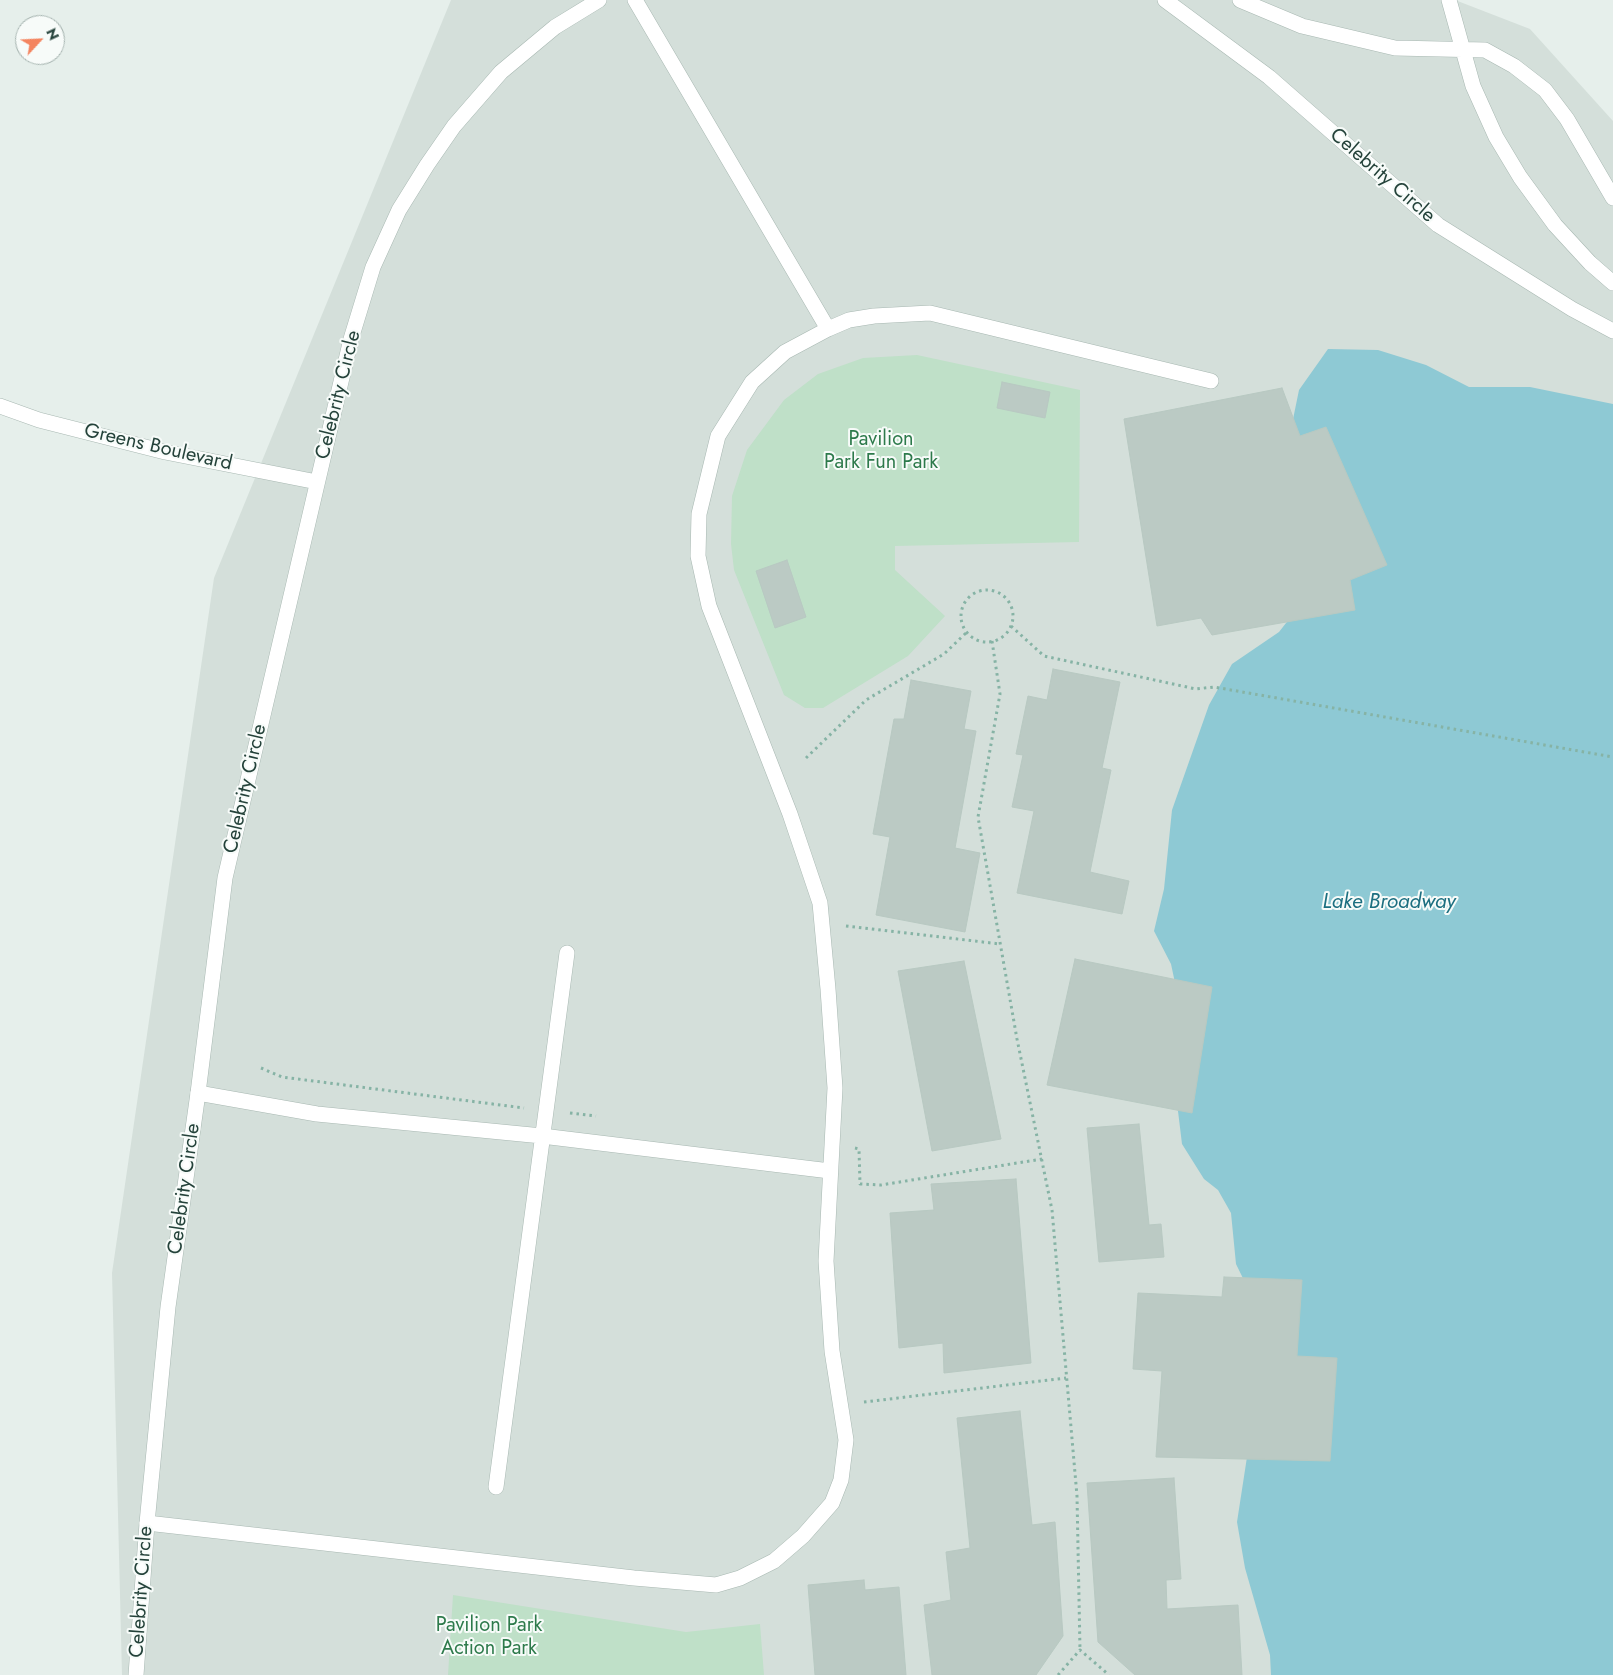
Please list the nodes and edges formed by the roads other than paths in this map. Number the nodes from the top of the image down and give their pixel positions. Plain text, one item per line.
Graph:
1 (598, 0) edge
2 (635, 0) edge
3 (1165, 0) edge
4 (1240, 0) edge
5 (1449, 0) edge
6 (1463, 48) junction
7 (1613, 198) edge
8 (1613, 283) edge
9 (828, 329) junction
10 (1613, 331) edge
11 (1211, 381) dead end
12 (0, 406) edge
13 (317, 482) junction
14 (567, 953) dead end
15 (198, 1093) junction
16 (542, 1136) junction
17 (830, 1171) junction
18 (496, 1487) dead end
19 (147, 1523) junction
20 (136, 1675) edge

1 - 13 street, Celebrity Circle
2 - 9 street
3 - 10 street, Celebrity Circle
4 - 6 street
5 - 6 street
6 - 7 street
6 - 8 street
9 - 11 street
9 - 17 street
12 - 13 street, Greens Boulevard
13 - 15 street, Celebrity Circle
14 - 16 street
15 - 16 street
15 - 19 street, Celebrity Circle
16 - 17 street
16 - 18 street
17 - 19 street
19 - 20 street, Celebrity Circle

